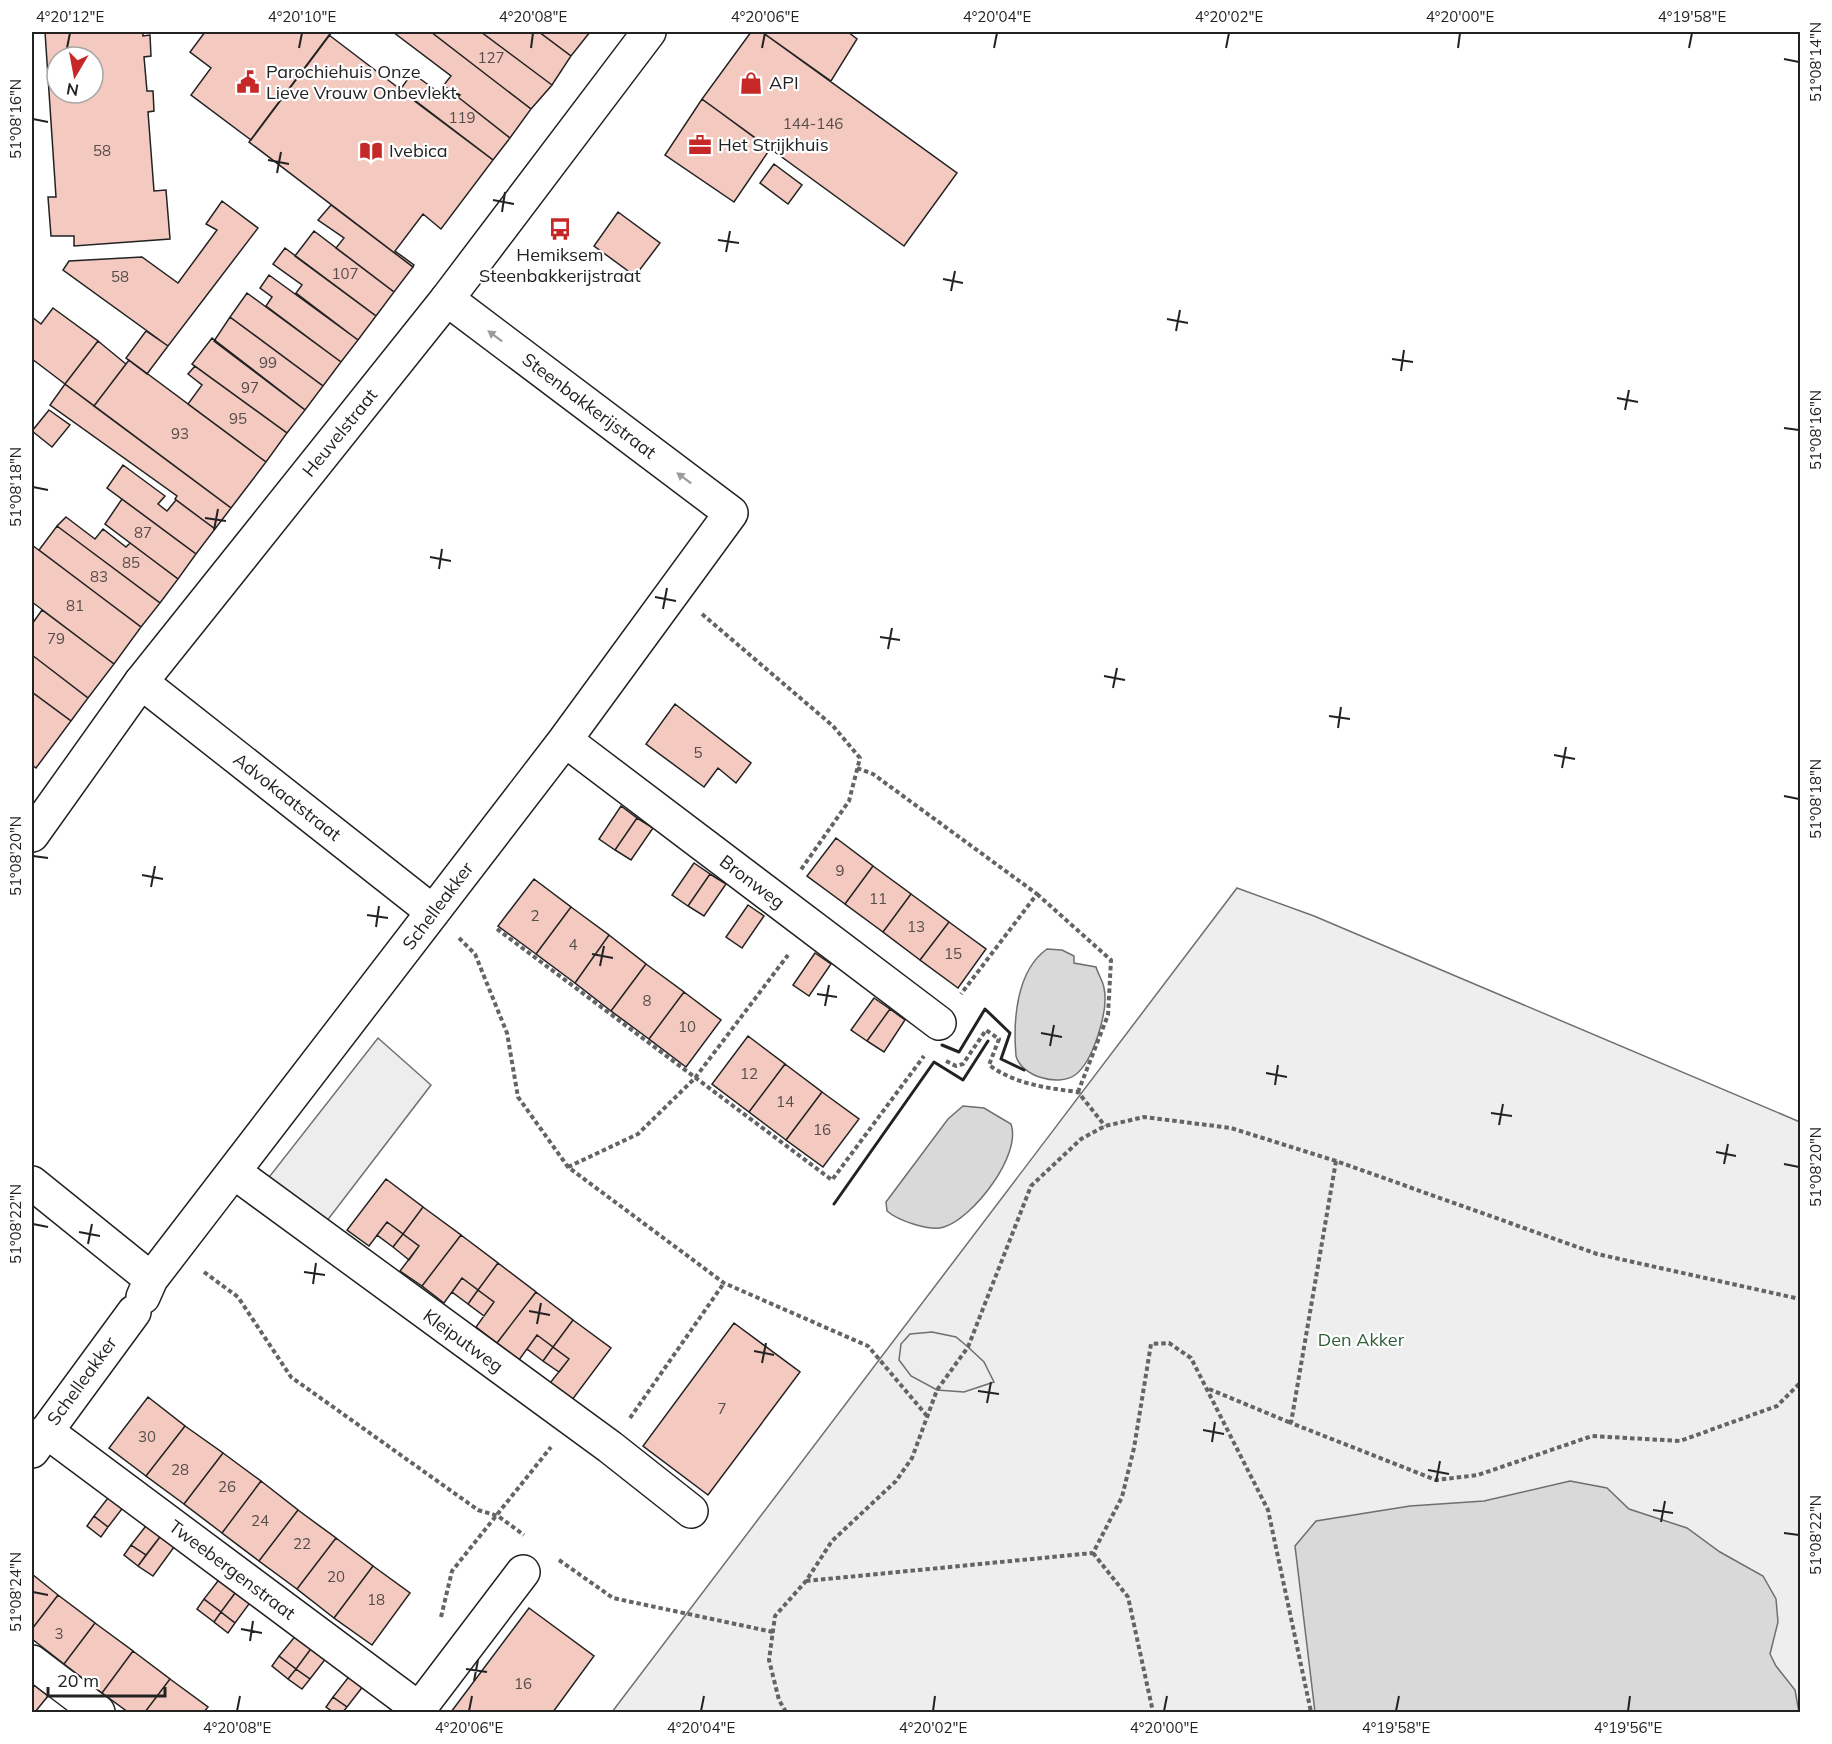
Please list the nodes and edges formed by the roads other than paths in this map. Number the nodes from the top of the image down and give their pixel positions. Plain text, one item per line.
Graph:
1 (649, 32) edge
2 (447, 299) junction
3 (731, 513) joint
4 (141, 682) junction
5 (565, 740) junction
6 (32, 835) edge
7 (433, 912) junction
8 (934, 1036) road end
9 (234, 1172) junction
10 (32, 1183) edge
11 (143, 1296) junction
12 (39, 1441) edge
13 (691, 1511) dead end
14 (523, 1572) dead end
15 (32, 1662) edge
16 (417, 1711) edge
17 (99, 1713) edge

1 - 2 street, Heuvelstraat
3 -> 2 street, Steenbakkerijstraat
2 - 4 street, Heuvelstraat
3 - 5 street, Schelleakker
4 - 6 street, Heuvelstraat
4 - 7 street, Advokaatstraat
5 - 7 street, Schelleakker
5 - 8 street, Bronweg
7 - 9 street, Schelleakker
9 - 11 street, Schelleakker
9 - 13 street, Kleiputweg
10 - 11 street
11 - 12 street, Schelleakker
12 - 16 street, Tweebergenstraat
14 - 16 street, Tweebergenstraat
15 - 17 street

